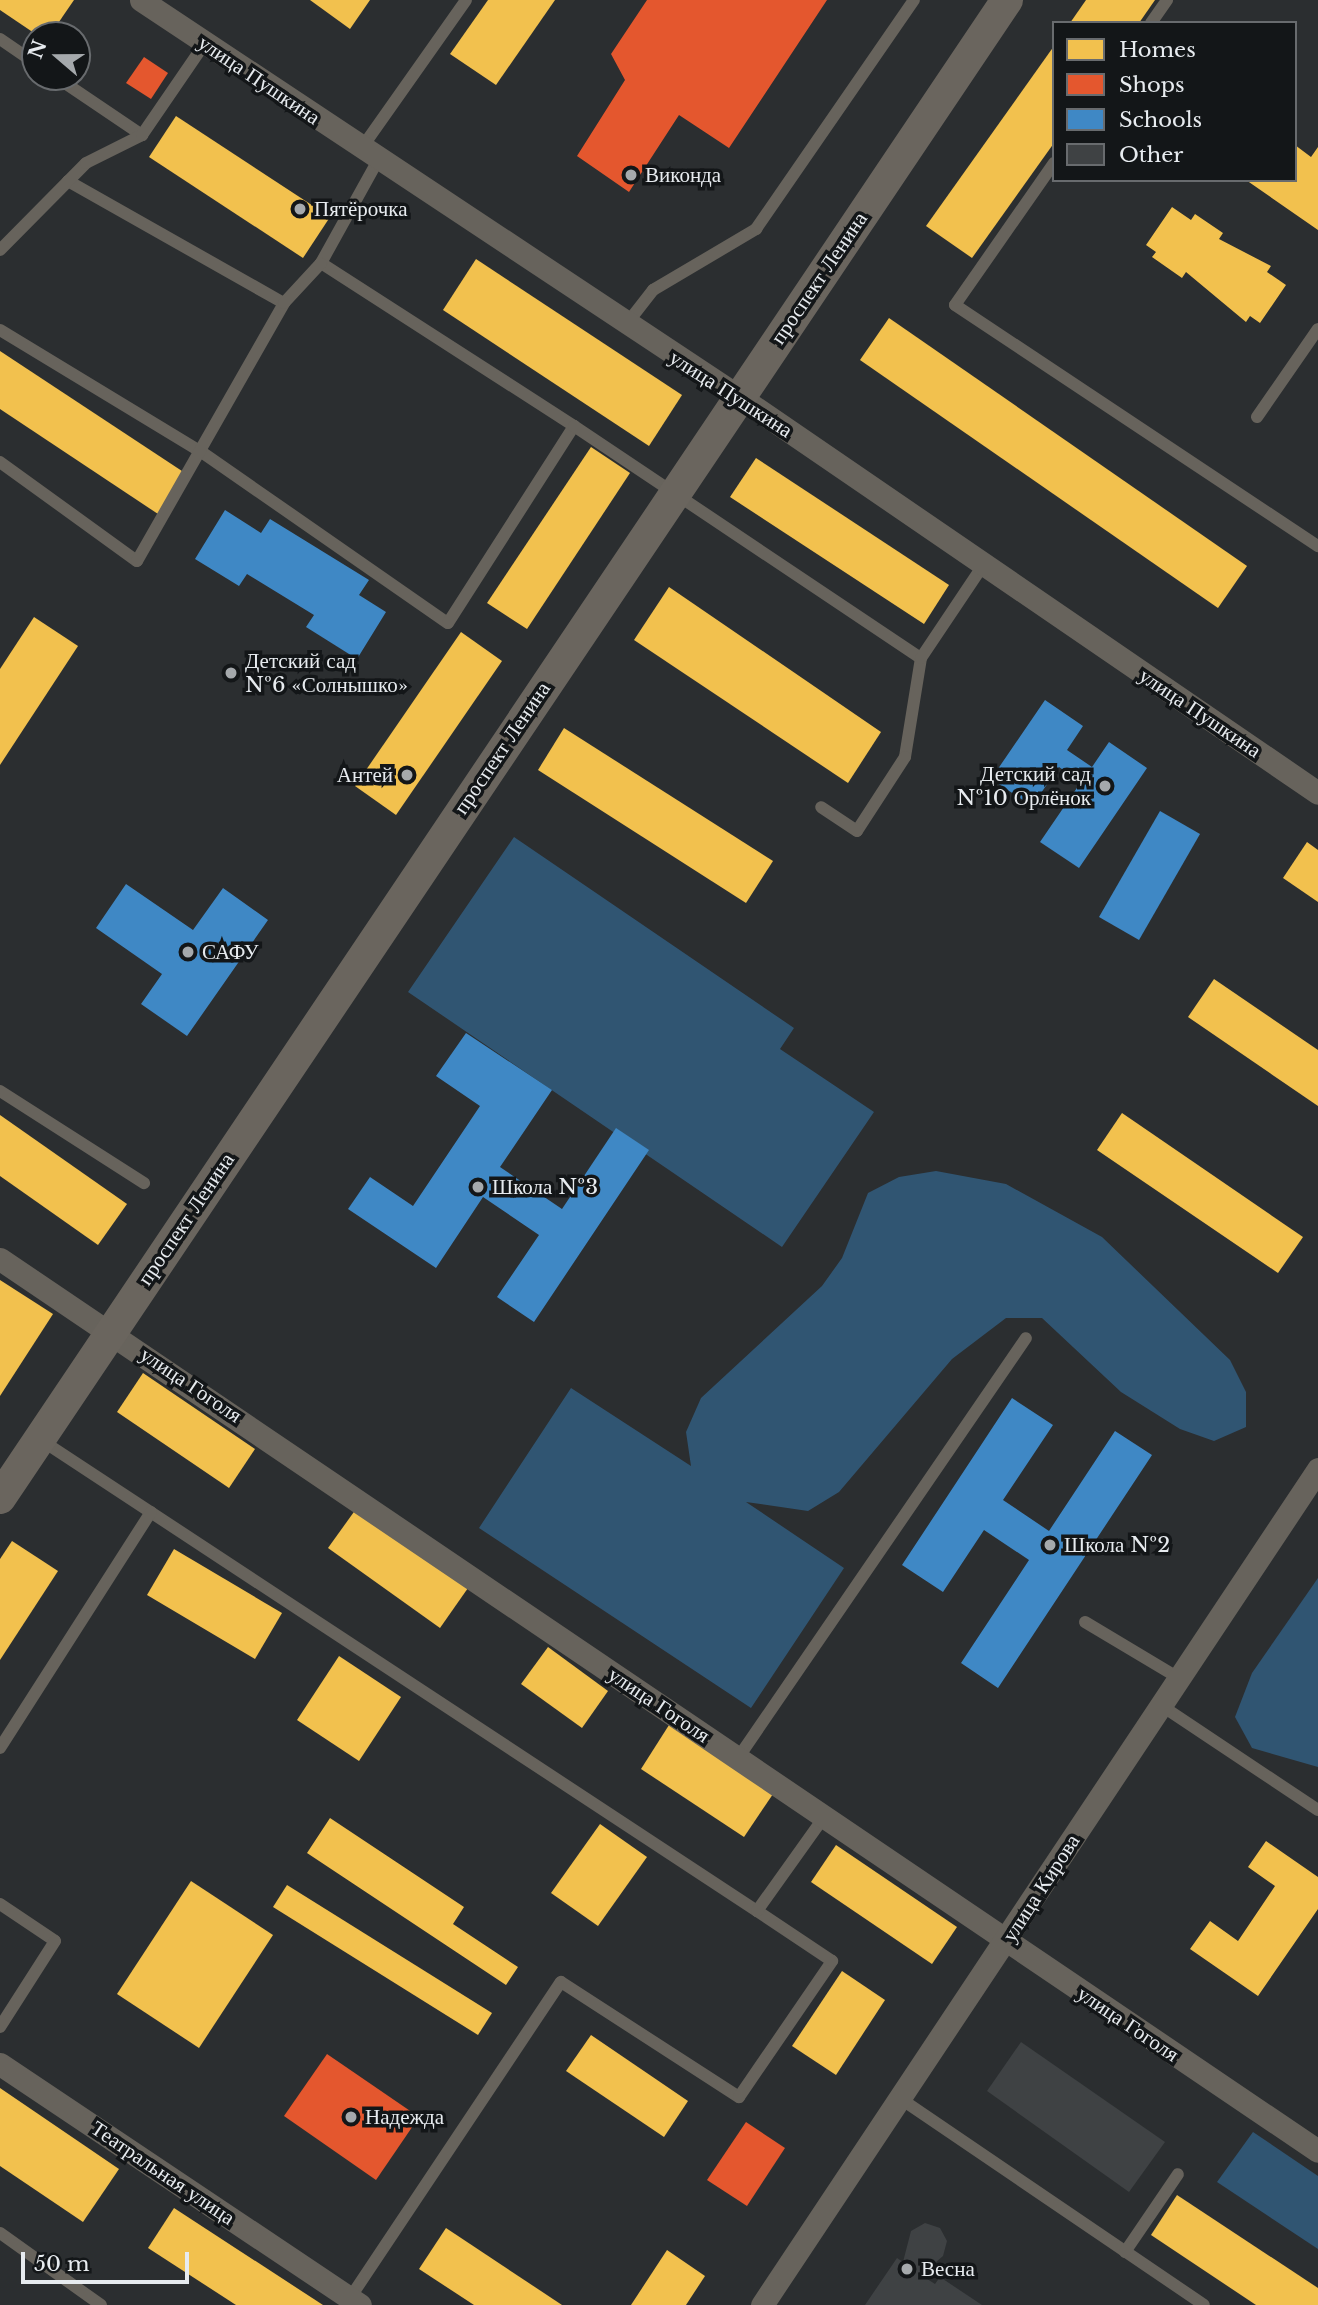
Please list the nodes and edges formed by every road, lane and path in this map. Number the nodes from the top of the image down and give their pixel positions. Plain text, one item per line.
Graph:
1 (141, 0) edge
2 (466, 0) edge
3 (914, 0) edge
4 (1167, 0) edge
5 (1003, 1) edge
6 (1152, 21) edge
7 (0, 39) edge
8 (205, 43) junction
9 (21, 53) edge
10 (77, 91) edge
11 (142, 135) junction
12 (370, 155) junction
13 (1052, 166) edge
14 (68, 181) junction
15 (0, 250) edge
16 (321, 263) junction
17 (284, 303) junction
18 (624, 327) junction
19 (0, 330) edge
20 (1318, 330) edge
21 (741, 398) junction
22 (1257, 417) dead end
23 (574, 426) junction
24 (203, 453) junction
25 (0, 462) edge
26 (675, 494) junction
27 (1318, 546) edge
28 (984, 564) junction
29 (921, 658) junction
30 (1318, 793) edge
31 (821, 807) dead end
32 (0, 1091) edge
33 (144, 1183) dead end
34 (0, 1259) edge
35 (110, 1331) junction
36 (1026, 1338) dead end
37 (40, 1439) junction
38 (1318, 1469) edge
39 (0, 1498) edge
40 (151, 1512) junction
41 (1085, 1622) dead end
42 (1177, 1677) junction
43 (1159, 1704) junction
44 (0, 1748) edge
45 (738, 1758) junction
46 (1318, 1810) edge
47 (824, 1817) junction
48 (0, 1904) edge
49 (757, 1910) junction
50 (1006, 1942) junction
51 (0, 2026) edge
52 (0, 2064) edge
53 (901, 2099) junction
54 (1318, 2151) edge
55 (1178, 2174) dead end
56 (0, 2233) edge
57 (1125, 2252) junction
58 (355, 2301) edge
59 (102, 2305) edge
60 (762, 2305) edge
61 (1204, 2305) edge

1 - 8 street, улица Пушкина
2 - 12 lane
3 - 18 lane
4 - 6 lane
5 - 21 street, проспект Ленина
7 - 9 lane
8 - 11 lane
8 - 12 street, улица Пушкина
10 - 11 lane
11 - 14 lane
12 - 16 lane
12 - 18 street, улица Пушкина
13 - 27 lane
14 - 15 lane
14 - 17 lane
16 - 17 lane
16 - 23 lane
17 - 24 lane
18 - 21 street, улица Пушкина
19 - 24 lane
20 - 22 lane
21 - 26 street, проспект Ленина
21 - 28 street, улица Пушкина
23 - 24 lane
23 - 26 lane
24 - 25 lane
26 - 29 lane
26 - 35 street, проспект Ленина
28 - 29 lane
28 - 30 street, улица Пушкина
29 - 31 lane
32 - 33 lane
34 - 35 street, улица Гоголя
35 - 37 street, проспект Ленина
35 - 45 street, улица Гоголя
36 - 45 lane
37 - 39 street, проспект Ленина
37 - 40 lane
38 - 42 street, улица Кирова
40 - 44 lane
40 - 49 lane
41 - 42 lane
42 - 43 street, улица Кирова
43 - 46 lane
43 - 50 street, улица Кирова
45 - 47 street, улица Гоголя
47 - 49 lane
47 - 50 street, улица Гоголя
48 - 51 lane
49 - 58 lane
50 - 53 street, улица Кирова
50 - 54 street, улица Гоголя
52 - 58 street, Театральная улица
53 - 57 lane
53 - 60 street, улица Кирова
55 - 57 lane
56 - 59 lane
57 - 61 lane

